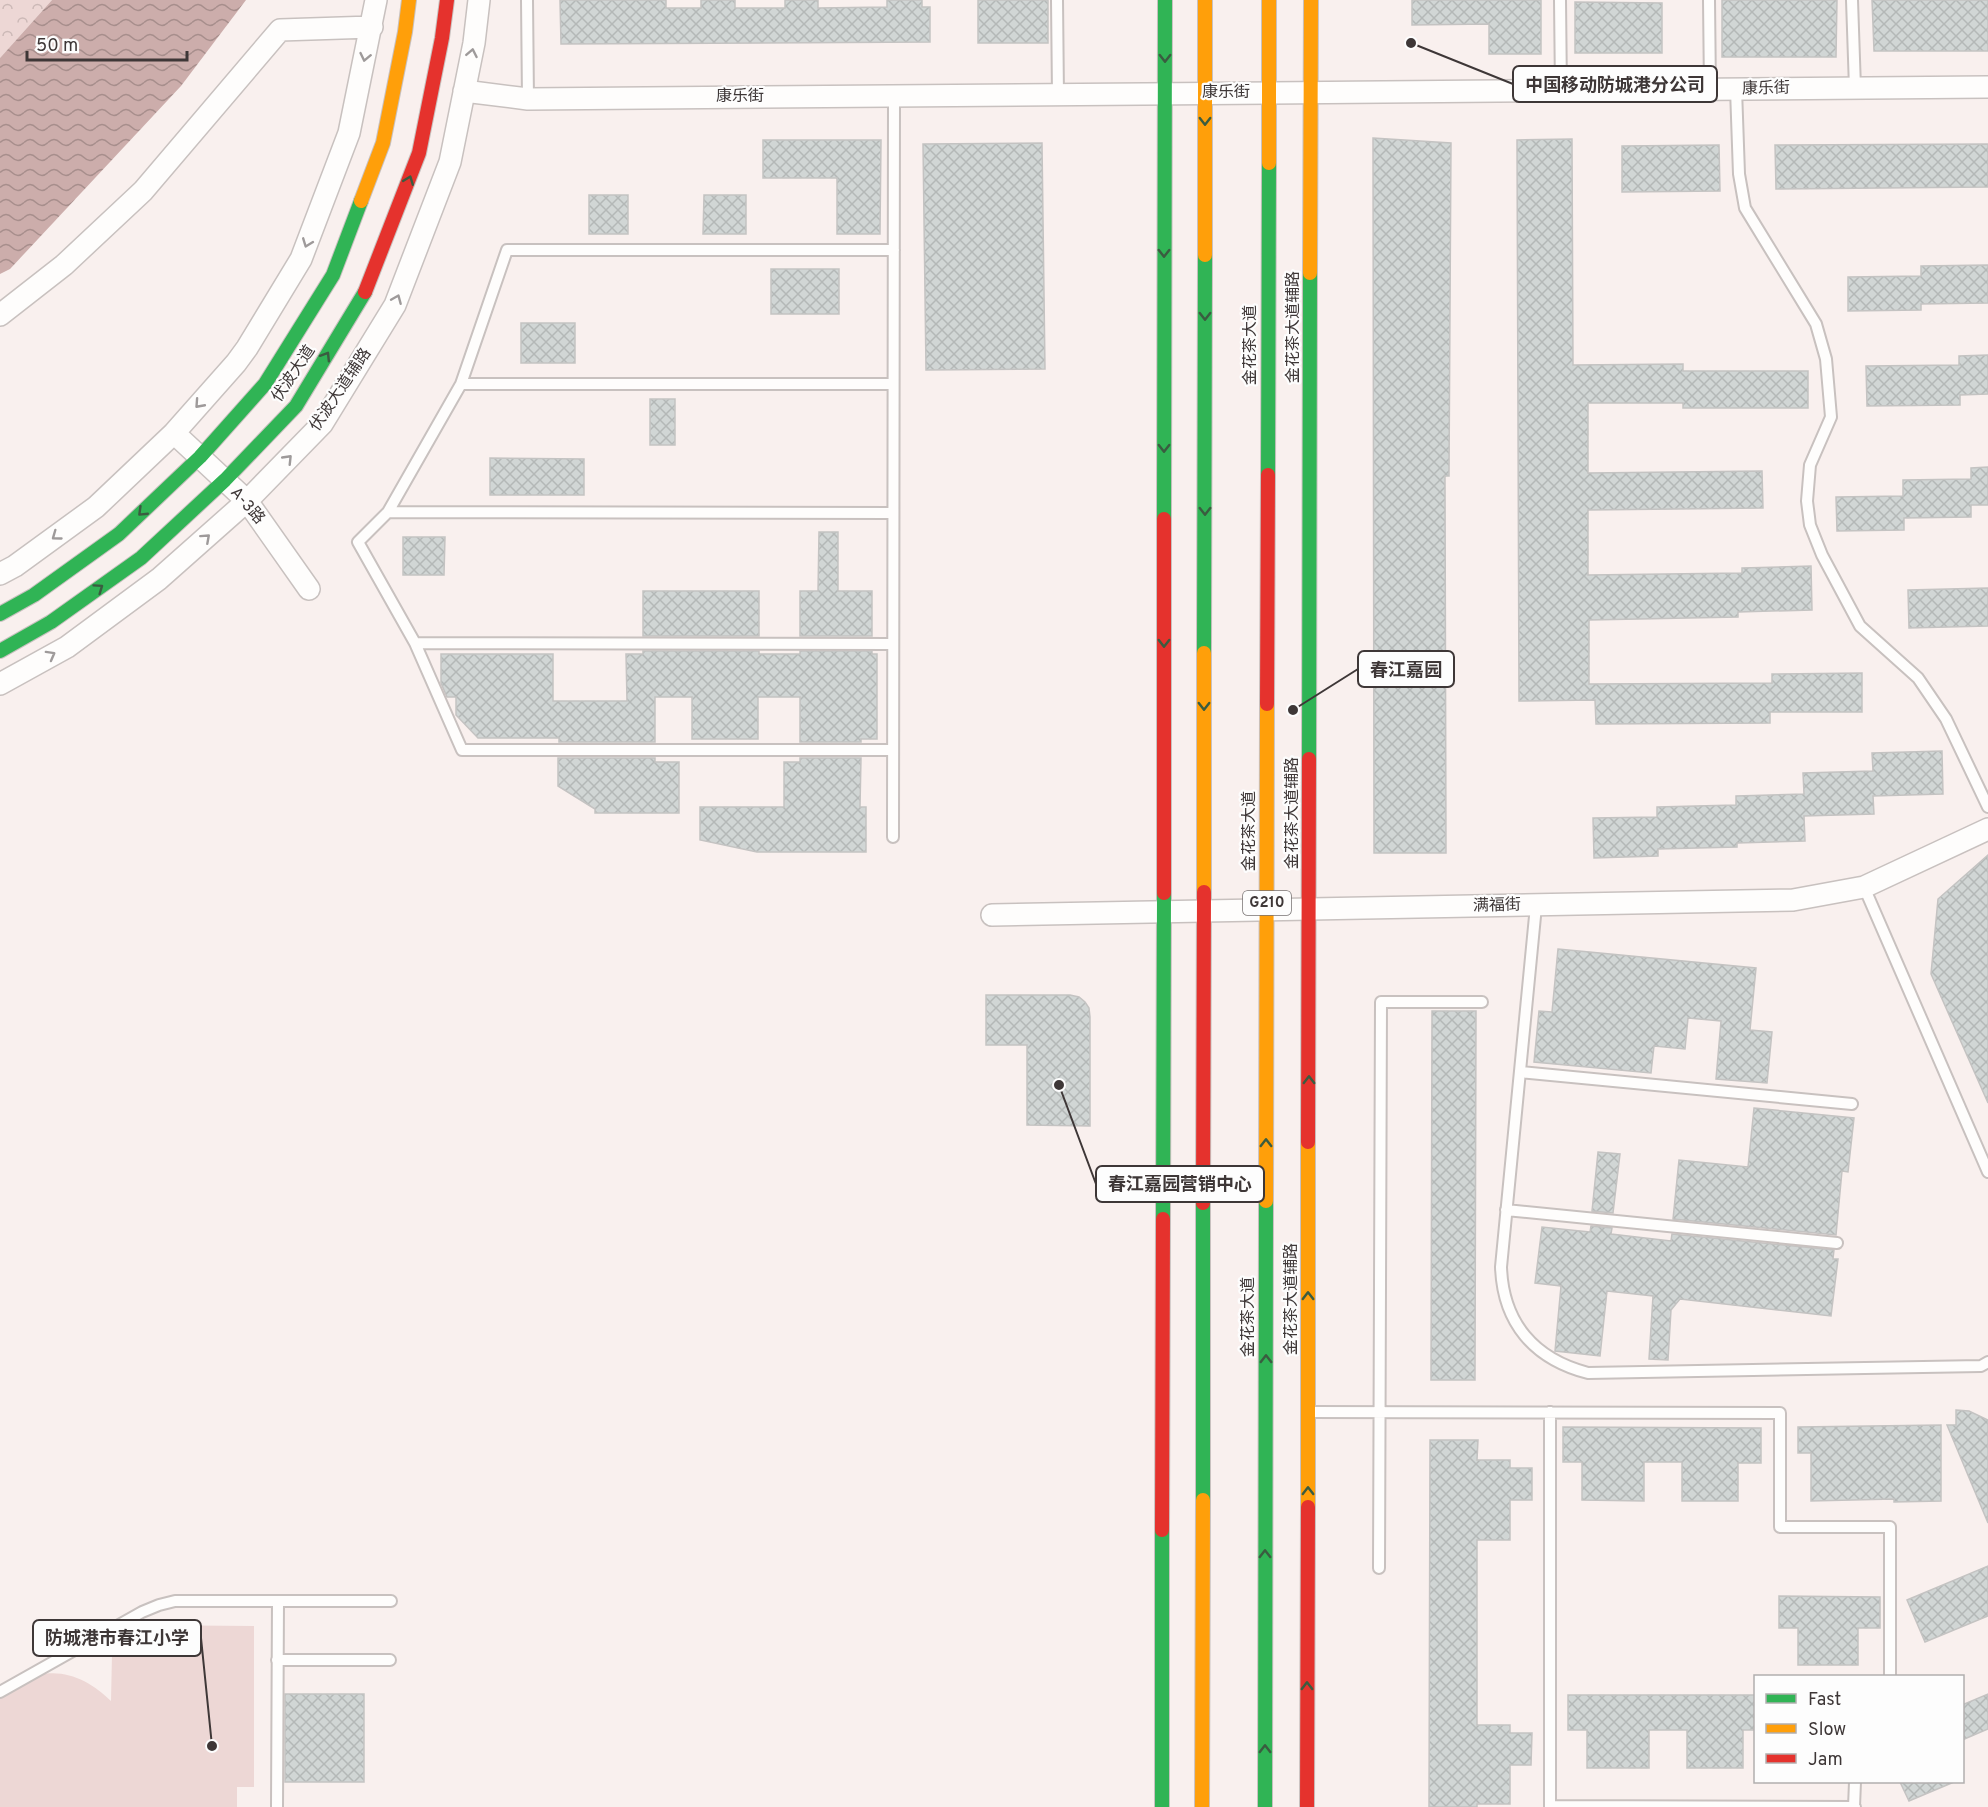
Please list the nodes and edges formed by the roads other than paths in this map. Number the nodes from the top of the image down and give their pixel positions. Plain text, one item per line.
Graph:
1 (376, 0) edge
2 (409, 0) edge
3 (447, 0) edge
4 (479, 0) edge
5 (527, 0) edge
6 (1057, 0) edge
7 (1165, 0) edge
8 (1205, 0) edge
9 (1269, 0) edge
10 (1311, 0) edge
11 (1560, 0) edge
12 (1709, 0) edge
13 (1852, 0) edge
14 (372, 27) junction
15 (1988, 87) edge
16 (1855, 88) junction
17 (1736, 89) junction
18 (1710, 90) junction
19 (464, 91) junction
20 (1561, 91) junction
21 (1205, 93) junction
22 (1268, 93) junction
23 (1311, 93) junction
24 (1165, 94) junction
25 (1058, 95) junction
26 (894, 96) junction
27 (528, 99) junction
28 (894, 250) junction
29 (0, 315) edge
30 (461, 384) junction
31 (893, 384) junction
32 (174, 433) junction
33 (200, 457) junction
34 (225, 480) junction
35 (247, 501) junction
36 (388, 512) junction
37 (893, 513) junction
38 (0, 574) edge
39 (309, 589) dead end
40 (0, 614) edge
41 (415, 643) junction
42 (893, 644) junction
43 (0, 651) edge
44 (0, 684) edge
45 (893, 750) junction
46 (1988, 807) edge
47 (1988, 829) edge
48 (893, 837) dead end
49 (1864, 887) junction
50 (1536, 906) junction
51 (1309, 910) junction
52 (1267, 911) junction
53 (1163, 912) junction
54 (1204, 912) junction
55 (992, 915) dead end
56 (1482, 1002) dead end
57 (1520, 1072) junction
58 (1852, 1104) dead end
59 (1988, 1172) edge
60 (1506, 1210) junction
61 (1837, 1243) dead end
62 (1988, 1362) edge
63 (1308, 1412) junction
64 (1379, 1412) junction
65 (1550, 1412) junction
66 (1379, 1568) dead end
67 (278, 1601) junction
68 (391, 1601) dead end
69 (277, 1660) junction
70 (390, 1660) dead end
71 (1890, 1675) edge
72 (0, 1692) edge
73 (1854, 1783) edge
74 (277, 1807) edge
75 (1162, 1807) edge
76 (1202, 1807) edge
77 (1265, 1807) edge
78 (1307, 1807) edge
79 (1550, 1807) edge
80 (1855, 1807) edge

1 - 14 street
2 - 33 main road, 伏波大道
34 -> 3 main road, 伏波大道
19 -> 4 street, 伏波大道辅路
5 - 27 lane
6 - 25 lane
7 -> 24 main road
8 - 21 main road
9 - 22 main road, 金花茶大道 / G210
10 - 23 main road, 金花茶大道辅路
11 - 20 lane
12 - 18 lane
13 - 16 lane
14 - 29 street
14 -> 32 street
15 - 16 street, 康乐街
16 - 17 street, 康乐街
17 - 18 street, 康乐街
17 - 46 lane
18 - 20 street, 康乐街
19 - 27 street, 康乐街
35 -> 19 street, 伏波大道辅路
20 - 23 street, 康乐街
21 - 22 street, 康乐街
21 - 24 street, 康乐街
21 -> 54 main road
22 - 23 street, 康乐街
22 - 52 main road, 金花茶大道 / G210
23 - 51 main road, 金花茶大道辅路
24 - 25 street, 康乐街
24 -> 53 main road
25 - 26 street, 康乐街
26 - 27 street, 康乐街
26 - 28 lane
28 - 30 lane
28 - 31 lane
30 - 31 lane
30 - 36 lane
31 - 37 lane
32 - 33 street, A-3路
32 -> 38 street
33 - 34 street, A-3路
33 -> 40 main road, 伏波大道
34 - 35 street, A-3路
43 -> 34 main road, 伏波大道
35 - 39 street, A-3路
44 -> 35 street, 伏波大道辅路
36 - 37 lane
36 - 41 lane
37 - 42 lane
41 - 42 lane
41 - 45 lane
42 - 45 lane
45 - 48 lane
47 - 49 street, 满福街
49 - 50 street, 满福街
49 - 59 lane
50 - 51 street, 满福街
50 - 57 lane
51 - 52 street, 满福街
63 -> 51 main road, 金花茶大道辅路
52 - 54 street, 满福街
77 -> 52 main road, 金花茶大道 / G210
53 - 54 street, 满福街
53 - 55 street, 满福街
53 - 75 main road
54 - 76 main road
56 - 64 lane
57 - 58 lane
57 - 60 lane
60 - 61 lane
60 - 62 lane
63 - 64 lane
78 -> 63 main road, 金花茶大道辅路
64 - 65 lane
64 - 66 lane
65 - 71 lane
65 - 79 lane
67 - 68 lane
67 - 69 lane
67 - 72 lane
69 - 70 lane
69 - 74 lane
73 - 80 lane
79 - 80 lane

